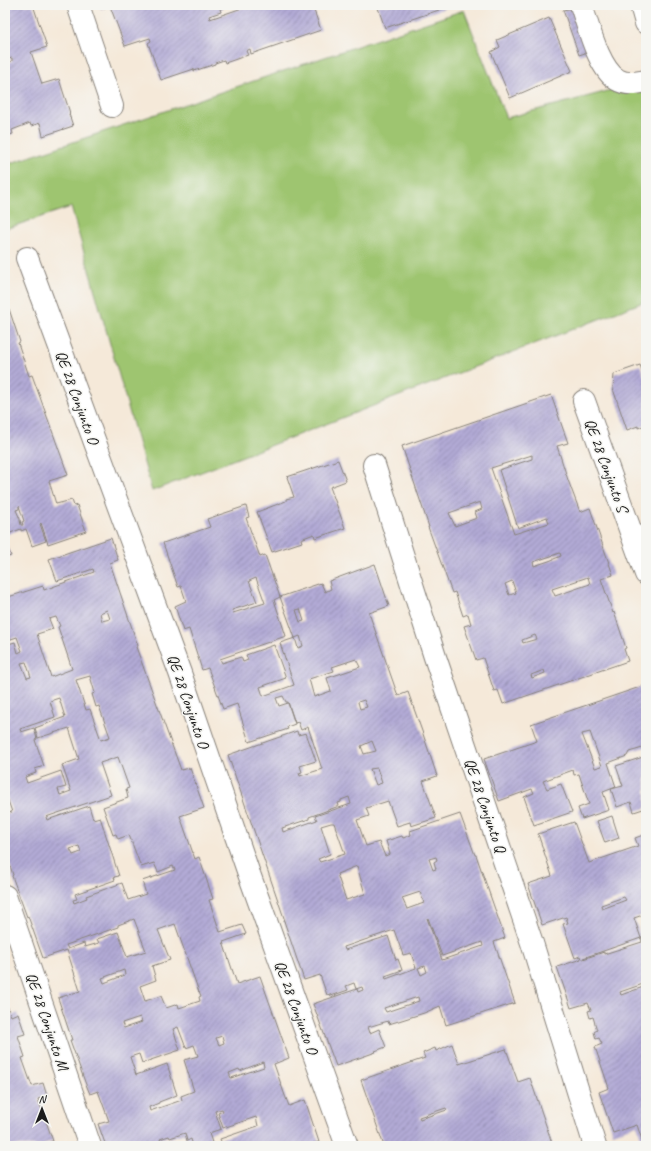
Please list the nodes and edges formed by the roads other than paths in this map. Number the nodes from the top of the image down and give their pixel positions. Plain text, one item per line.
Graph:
1 (78, 5) edge
2 (581, 5) edge
3 (641, 5) edge
4 (646, 23) edge
5 (646, 81) edge
6 (112, 106) dead end
7 (27, 258) dead end
8 (584, 401) dead end
9 (374, 465) dead end
10 (646, 574) edge
11 (5, 896) edge
12 (90, 1146) edge
13 (347, 1146) edge
14 (595, 1146) edge

1 - 6 street
2 - 5 street
3 - 4 street
7 - 13 street, QE 28 Conjunto O
8 - 10 street, QE 28 Conjunto S
9 - 14 street, QE 28 Conjunto Q
11 - 12 street, QE 28 Conjunto M

